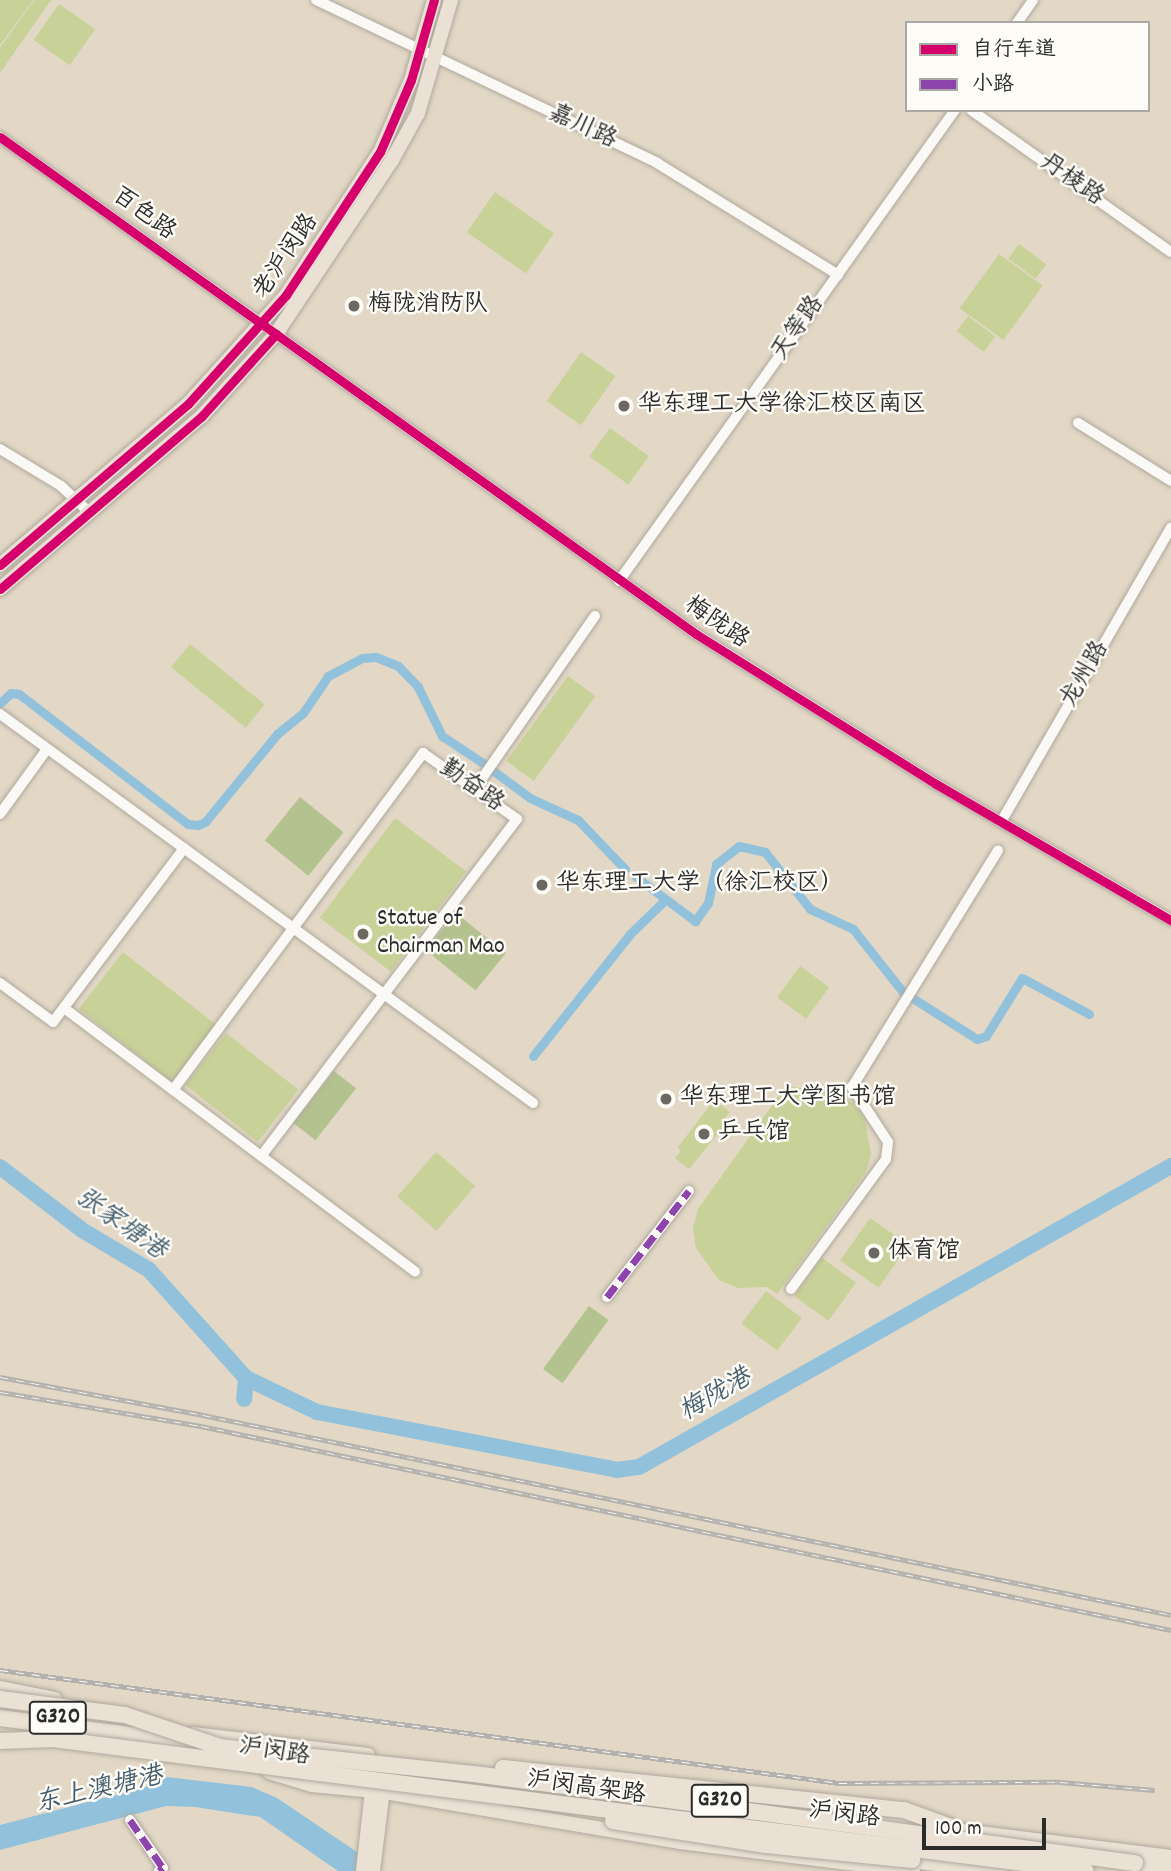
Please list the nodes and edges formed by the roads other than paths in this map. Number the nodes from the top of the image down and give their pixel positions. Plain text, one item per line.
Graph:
1 (316, 0) edge
2 (434, 0) edge
3 (451, 0) edge
4 (1033, 0) edge
5 (1018, 21) edge
6 (421, 52) junction
7 (435, 59) junction
8 (954, 112) edge
9 (974, 112) edge
10 (0, 137) edge
11 (1171, 252) edge
12 (838, 275) junction
13 (263, 325) junction
14 (276, 334) junction
15 (1077, 423) dead end
16 (0, 449) edge
17 (1171, 481) edge
18 (75, 498) junction
19 (88, 511) junction
20 (1171, 527) edge
21 (0, 565) edge
22 (619, 581) junction
23 (0, 589) edge
24 (595, 616) dead end
25 (0, 714) edge
26 (47, 749) junction
27 (474, 790) junction
28 (0, 814) edge
29 (1001, 822) junction
30 (184, 848) junction
31 (998, 850) dead end
32 (1171, 920) edge
33 (293, 928) junction
34 (0, 983) edge
35 (386, 995) junction
36 (64, 1008) junction
37 (173, 1090) junction
38 (533, 1103) dead end
39 (261, 1156) junction
40 (689, 1191) dead end
41 (415, 1272) dead end
42 (791, 1289) dead end
43 (607, 1297) dead end
44 (0, 1688) edge
45 (0, 1699) edge
46 (0, 1710) edge
47 (0, 1718) edge
48 (120, 1721) junction
49 (0, 1733) edge
50 (53, 1739) junction
51 (0, 1741) edge
52 (220, 1747) junction
53 (380, 1765) junction
54 (482, 1775) junction
55 (378, 1788) junction
56 (451, 1803) junction
57 (510, 1803) junction
58 (561, 1804) junction
59 (542, 1808) junction
60 (130, 1819) dead end
61 (924, 1825) junction
62 (582, 1827) junction
63 (951, 1827) junction
64 (1171, 1857) edge
65 (913, 1861) edge
66 (369, 1866) edge
67 (1171, 1868) edge
68 (159, 1871) edge
69 (1000, 1871) edge
70 (1066, 1871) edge
71 (1086, 1871) edge
72 (1150, 1871) edge

1 - 6 street, 嘉川路
2 - 6 main road, 老沪闵路
3 - 7 main road, 老沪闵路
4 - 5 street
6 - 7 street, 嘉川路
6 - 13 main road, 老沪闵路
7 - 12 street, 嘉川路
7 - 14 main road, 老沪闵路
8 - 12 street, 天等路
9 - 11 street, 丹棱路
10 - 13 street, 百色路
12 - 22 street, 天等路
13 - 14 street, 梅陇路
13 - 18 main road, 老沪闵路
14 - 19 main road, 老沪闵路
14 - 22 street, 梅陇路
15 - 17 street
16 - 18 street
18 - 19 street
18 - 21 main road, 老沪闵路
19 - 23 main road, 老沪闵路
20 - 29 street, 龙州路
22 - 29 street, 梅陇路
24 - 27 street
25 - 26 street
26 - 28 street
26 - 30 street
27 - 33 street, 勤奋路
27 - 35 street, 勤奋路
29 - 32 street, 梅陇路
30 - 33 street
30 - 36 street
31 - 42 street
33 - 35 street
33 - 37 street, 勤奋路
34 - 36 street
35 - 38 street
35 - 39 street, 勤奋路
36 - 37 street
37 - 39 street
39 - 41 street
40 - 43 street
44 - 48 main road, bridge
45 - 48 highway, bridge
46 - 48 main road, 沪闵路 / G320
47 - 52 highway, 沪闵高架路, bridge
48 - 52 highway, bridge
48 - 53 main road, 沪闵路
49 - 50 highway, 沪闵高架路, bridge
50 - 51 highway, bridge
50 - 58 highway, 沪闵高架路, bridge
51 - 55 main road, 沪闵路 / G320
52 - 54 highway, 沪闵高架路, bridge
53 - 55 main road
53 - 61 main road, 沪闵路 / G320
54 - 63 highway, bridge
54 - 67 highway, 沪闵高架路, bridge
55 - 56 main road, 沪闵路 / G320
55 - 57 main road, 沪闵路 / G320
55 - 66 main road
56 - 57 main road, 沪闵路 / G320
56 - 62 main road, 沪闵路 / G320
57 - 59 main road, 沪闵路 / G320
58 - 65 highway, bridge
58 - 71 highway, 沪闵高架路, bridge
59 - 62 main road
59 - 65 main road, 沪闵路 / G320
60 - 68 street
61 - 63 main road, 沪闵路 / G320
61 - 72 main road
62 - 65 main road, 沪闵路 / G320
63 - 64 main road, 沪闵路 / G320
65 - 69 highway
65 - 70 main road, 沪闵路 / G320

